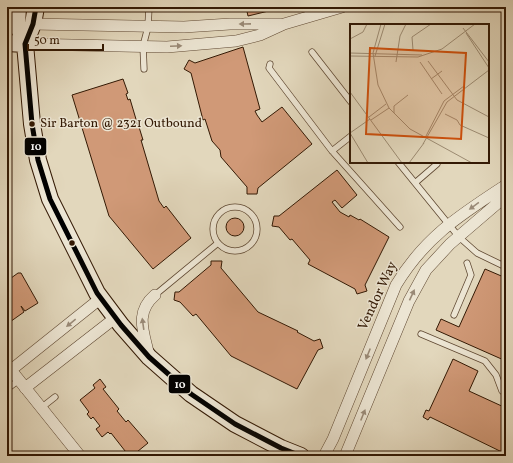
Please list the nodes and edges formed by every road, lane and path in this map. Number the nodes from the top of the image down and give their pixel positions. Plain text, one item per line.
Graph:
1 (18, 7) edge
2 (36, 7) edge
3 (148, 7) edge
4 (342, 7) edge
5 (12, 24) edge
6 (33, 24) junction
7 (284, 24) junction
8 (148, 27) junction
9 (7, 43) edge
10 (25, 44) junction
11 (143, 46) junction
12 (312, 52) dead end
13 (270, 64) dead end
14 (144, 69) dead end
15 (350, 101) edge
16 (350, 137) edge
17 (332, 151) junction
18 (399, 163) edge
19 (437, 164) dead end
20 (415, 183) junction
21 (506, 185) edge
22 (506, 196) edge
23 (448, 226) junction
24 (400, 227) dead end
25 (459, 237) junction
26 (218, 242) junction
27 (467, 263) dead end
28 (506, 267) edge
29 (155, 295) joint
30 (101, 298) junction
31 (454, 315) dead end
32 (115, 318) junction
33 (421, 334) dead end
34 (149, 357) junction
35 (9, 368) edge
36 (22, 384) junction
37 (7, 389) edge
38 (506, 393) edge
39 (55, 397) dead end
40 (41, 408) junction
41 (80, 456) edge
42 (301, 456) edge
43 (324, 456) edge
44 (345, 456) edge

1 - 5 main road
2 - 6 main road
3 - 8 lane
4 - 7 street
5 - 6 main road
5 - 10 main road
6 - 8 street
6 - 10 main road
7 -> 8 street
11 -> 7 street
8 - 11 lane
9 - 10 main road
10 - 11 street
10 - 30 main road
11 - 14 lane
12 - 15 lane
13 - 17 lane
16 - 17 lane
17 - 24 lane
18 - 20 lane
19 - 20 lane
20 - 23 lane
21 -> 23 street, Vendor Way
22 - 25 street
23 - 25 lane
23 -> 43 street, Vendor Way
25 - 28 lane
44 -> 25 street
26 - 26 lane
26 - 29 lane
27 - 31 lane
34 -> 29 street
30 - 32 main road
30 -> 35 street
32 - 34 main road
32 - 36 street
33 - 38 lane
34 - 42 main road
35 - 36 street
36 - 37 lane
36 - 40 street
39 - 40 lane
40 - 41 street

